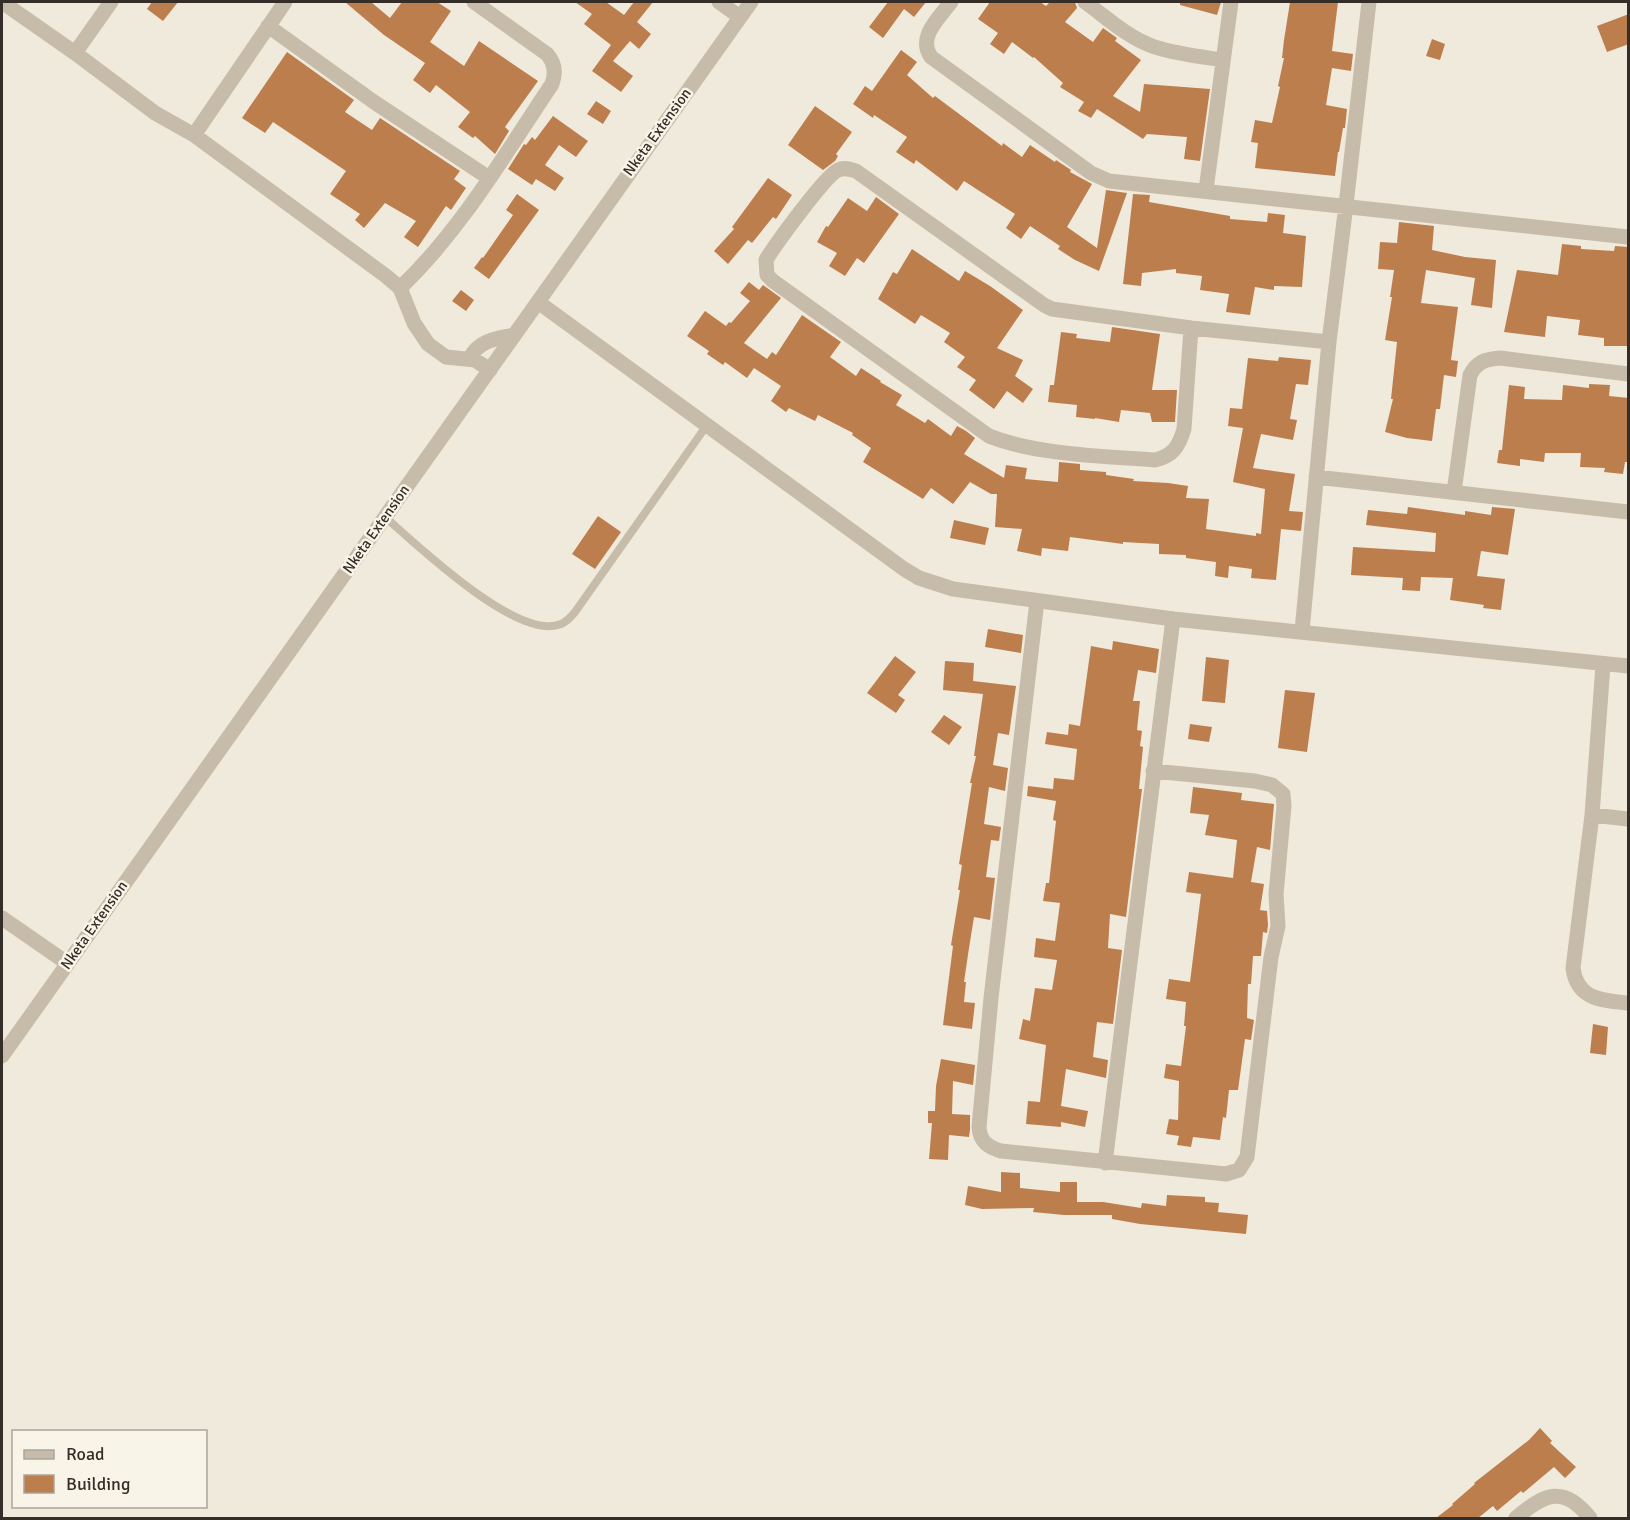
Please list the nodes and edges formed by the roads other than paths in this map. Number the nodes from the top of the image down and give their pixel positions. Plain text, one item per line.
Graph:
1 (2, 2) edge
2 (111, 2) edge
3 (285, 2) edge
4 (474, 2) edge
5 (719, 2) edge
6 (751, 2) edge
7 (951, 2) edge
8 (1085, 2) edge
9 (1231, 2) edge
10 (1369, 2) edge
11 (740, 17) junction
12 (268, 26) junction
13 (75, 53) junction
14 (1222, 60) junction
15 (194, 135) junction
16 (489, 178) junction
17 (1206, 190) junction
18 (1346, 205) junction
19 (1629, 237) edge
20 (400, 288) junction
21 (538, 302) junction
22 (1191, 328) junction
23 (514, 335) junction
24 (1329, 342) junction
25 (470, 358) junction
26 (489, 370) junction
27 (1629, 374) edge
28 (707, 425) junction
29 (1316, 477) junction
30 (1454, 492) junction
31 (1629, 512) edge
32 (385, 517) junction
33 (1037, 601) junction
34 (1173, 619) junction
35 (1302, 631) junction
36 (1603, 664) junction
37 (1629, 666) edge
38 (1153, 771) junction
39 (1592, 815) junction
40 (1629, 819) edge
41 (2, 918) edge
42 (67, 963) junction
43 (1629, 1003) edge
44 (2, 1056) edge
45 (1105, 1163) junction
46 (1516, 1518) edge
47 (1590, 1518) edge

1 - 13 street
2 - 13 street
3 - 12 street
4 - 16 street
5 - 11 street
6 - 11 street, Nketa Extension
7 - 17 street
8 - 14 street
9 - 14 street
10 - 18 street
11 - 21 street, Nketa Extension
12 - 15 street
12 - 16 street
13 - 15 street
14 - 17 street
15 - 20 street
16 - 20 street
17 - 18 street
18 - 19 street
18 - 24 street
20 - 25 street
21 - 23 street, Nketa Extension
21 - 28 street
22 - 22 street
22 - 24 street
23 - 25 street
23 - 26 street, Nketa Extension
24 - 29 street
25 - 26 street
26 - 32 street, Nketa Extension
27 - 30 street
28 - 32 lane
28 - 33 street
29 - 30 street
29 - 35 street
30 - 31 street
32 - 42 street, Nketa Extension
33 - 34 street
33 - 45 street
34 - 35 street
34 - 38 street
35 - 36 street
36 - 37 street
36 - 39 street
38 - 45 street
38 - 45 street
39 - 40 street
39 - 43 street
41 - 42 street
42 - 44 street, Nketa Extension
46 - 47 street

